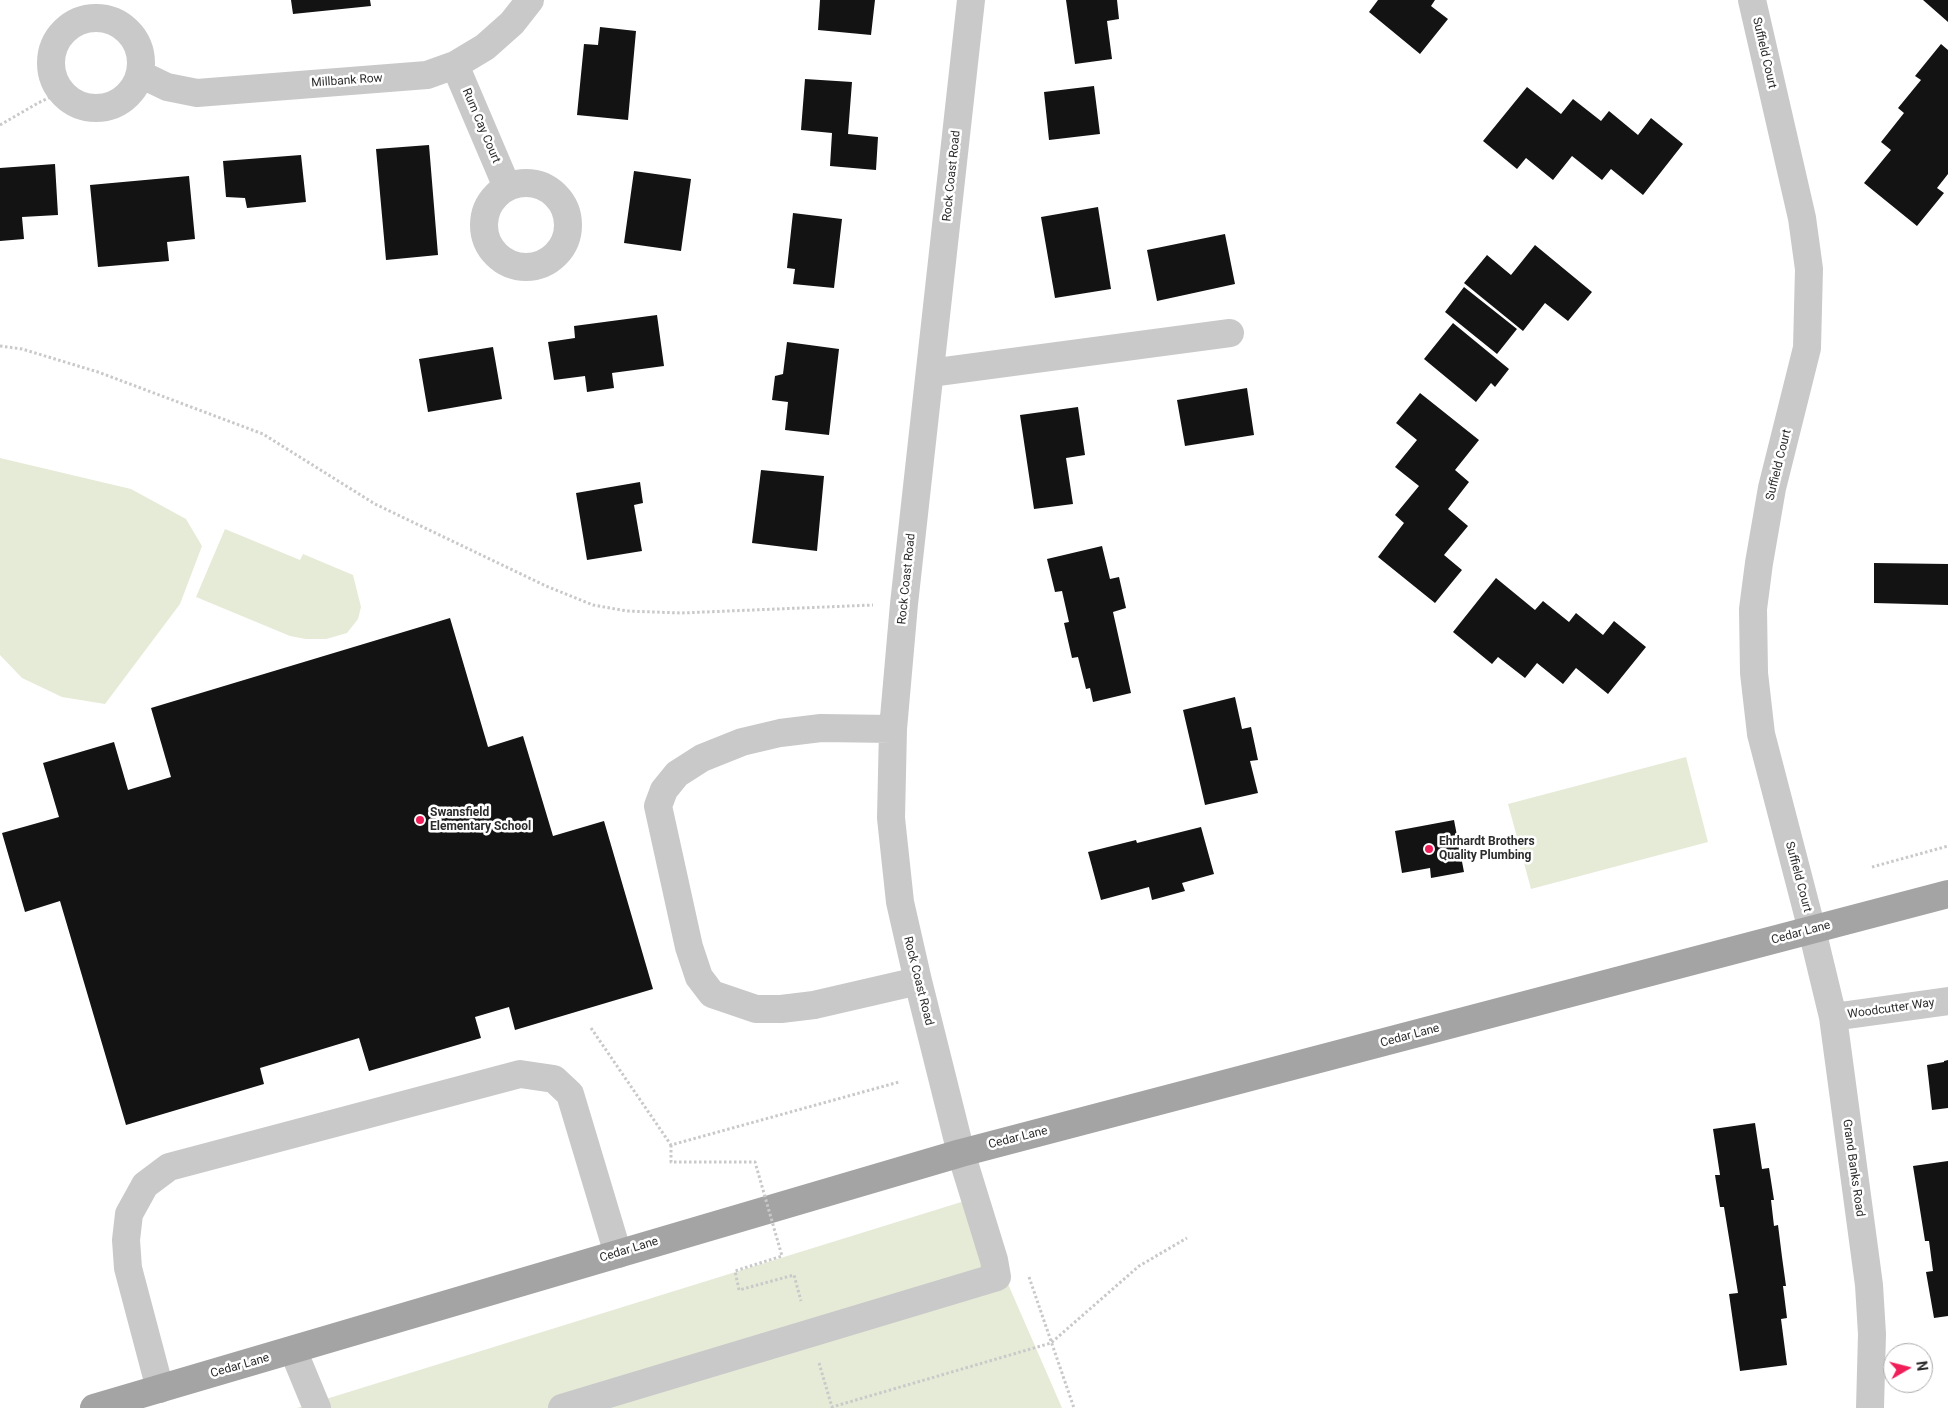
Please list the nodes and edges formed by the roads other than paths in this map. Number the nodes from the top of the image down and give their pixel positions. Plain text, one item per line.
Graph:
1 (530, 0) edge
2 (971, 0) edge
3 (1752, 0) edge
4 (455, 66) junction
5 (140, 74) junction
6 (507, 187) dead end
7 (1230, 333) dead end
8 (930, 373) junction
9 (893, 729) junction
10 (1948, 894) edge
11 (1812, 930) junction
12 (918, 981) junction
13 (1948, 1001) edge
14 (1833, 1017) junction
15 (961, 1153) junction
16 (618, 1254) junction
17 (293, 1350) junction
18 (160, 1389) junction
19 (94, 1408) edge
20 (317, 1408) edge
21 (562, 1408) edge
22 (1870, 1408) edge

1 - 4 street, Millbank Row
2 - 8 street, Rock Coast Road
3 - 11 street, Suffield Court
4 - 5 street, Millbank Row
4 - 6 street, Rum Cay Court
5 - 5 street
7 - 8 street
8 - 9 street, Rock Coast Road
9 - 12 street, Rock Coast Road
9 - 12 street
10 - 11 main road, Cedar Lane
11 - 14 street, Grand Banks Road
11 - 15 main road, Cedar Lane
12 - 15 street, Rock Coast Road
13 - 14 street, Woodcutter Way
14 - 22 street, Grand Banks Road
15 - 16 main road, Cedar Lane
15 - 21 street, Rock Coast Road
16 - 17 main road, Cedar Lane
16 - 18 street
17 - 18 main road, Cedar Lane
17 - 20 street
18 - 19 main road, Cedar Lane

